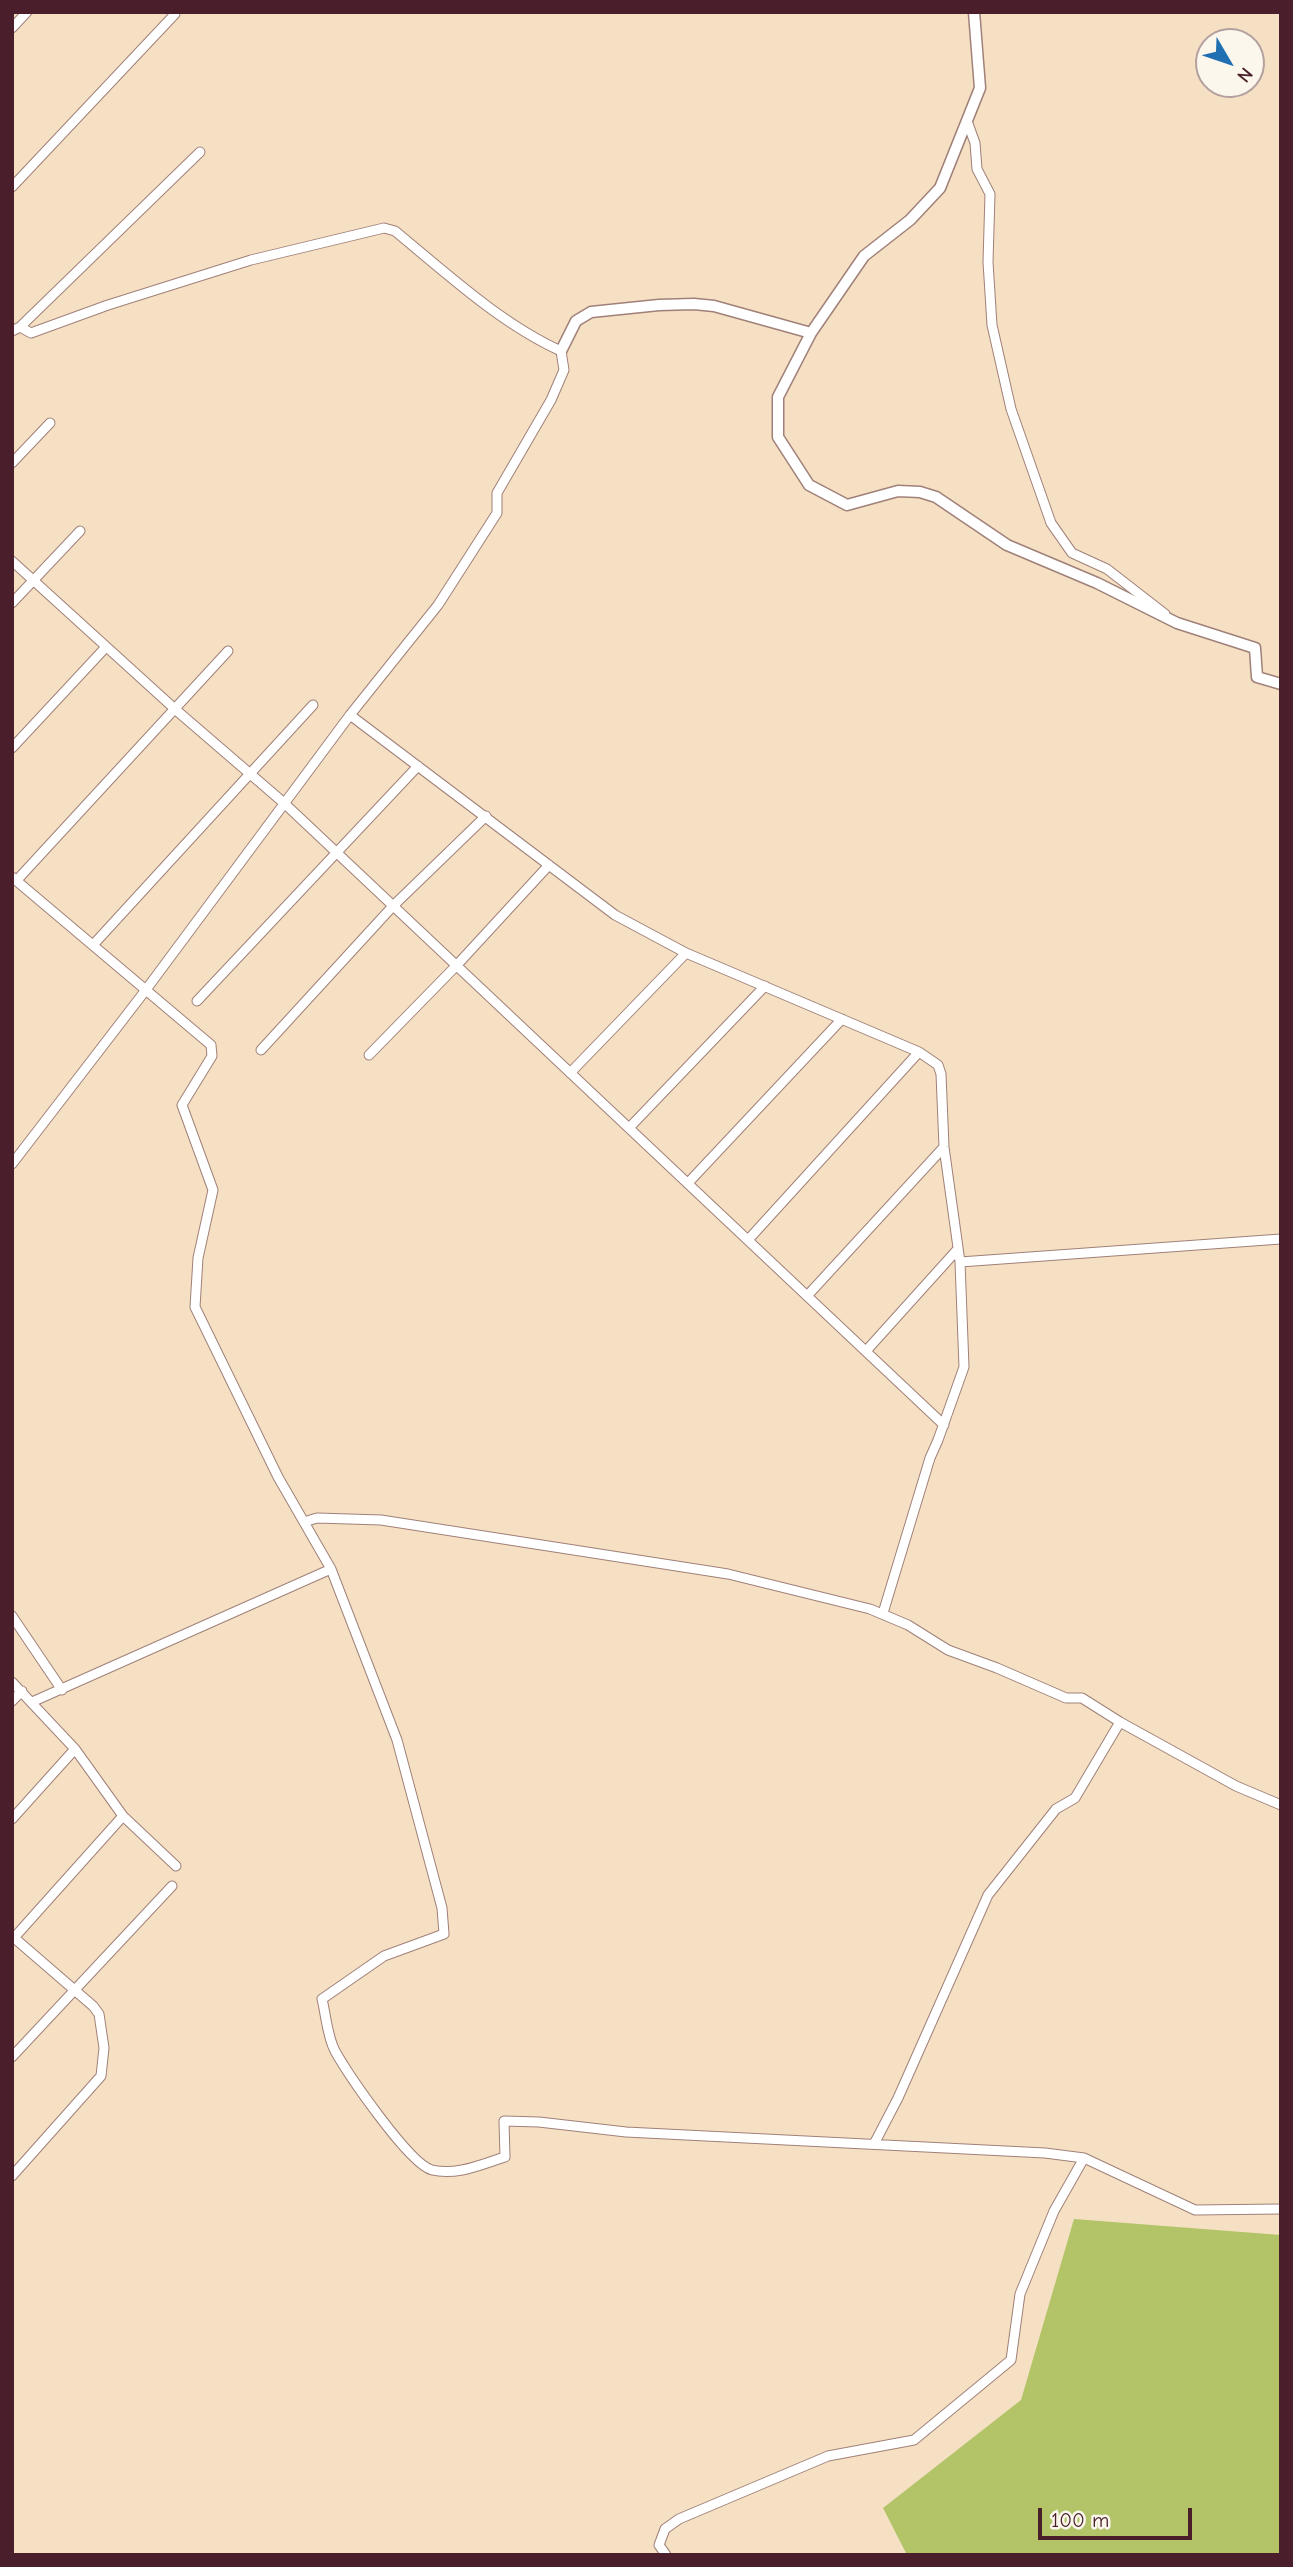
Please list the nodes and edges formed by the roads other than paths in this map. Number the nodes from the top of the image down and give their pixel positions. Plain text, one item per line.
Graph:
1 (27, 12) edge
2 (974, 12) edge
3 (175, 14) edge
4 (12, 28) edge
5 (967, 121) junction
6 (200, 152) dead end
7 (12, 187) edge
8 (16, 329) edge
9 (811, 333) junction
10 (561, 351) junction
11 (50, 423) dead end
12 (12, 463) edge
13 (80, 531) dead end
14 (12, 561) edge
15 (32, 581) junction
16 (12, 603) edge
17 (1177, 623) junction
18 (106, 647) junction
19 (228, 652) dead end
20 (1281, 684) edge
21 (313, 705) dead end
22 (176, 710) junction
23 (350, 715) junction
24 (12, 748) edge
25 (418, 766) junction
26 (249, 773) junction
27 (284, 803) junction
28 (486, 816) junction
29 (338, 854) junction
30 (549, 865) junction
31 (15, 879) edge
32 (393, 906) junction
33 (93, 946) junction
34 (686, 953) junction
35 (456, 966) junction
36 (765, 986) junction
37 (145, 991) junction
38 (197, 1001) dead end
39 (842, 1019) junction
40 (261, 1050) dead end
41 (919, 1052) junction
42 (369, 1055) dead end
43 (570, 1073) junction
44 (629, 1128) junction
45 (944, 1147) junction
46 (12, 1164) edge
47 (688, 1183) junction
48 (1281, 1239) edge
49 (748, 1240) junction
50 (957, 1250) junction
51 (960, 1262) junction
52 (807, 1296) junction
53 (866, 1350) junction
54 (944, 1424) junction
55 (304, 1522) junction
56 (331, 1569) junction
57 (883, 1613) junction
58 (12, 1616) edge
59 (12, 1682) edge
60 (62, 1690) junction
61 (22, 1691) junction
62 (12, 1702) edge
63 (33, 1702) junction
64 (1120, 1722) junction
65 (75, 1749) junction
66 (1281, 1805) edge
67 (123, 1816) junction
68 (12, 1819) edge
69 (176, 1867) dead end
70 (172, 1886) dead end
71 (13, 1938) edge
72 (75, 1990) junction
73 (12, 2057) edge
74 (874, 2144) junction
75 (1084, 2158) junction
76 (12, 2176) edge
77 (1281, 2210) edge
78 (666, 2555) edge

1 - 4 street
2 - 5 street
3 - 7 street
5 - 9 street
5 - 17 street
6 - 8 street
8 - 10 street
9 - 10 street
9 - 17 street
10 - 23 street
11 - 12 street
13 - 15 street
14 - 15 street
15 - 16 street
15 - 18 street
17 - 20 street
18 - 22 street
18 - 24 street
19 - 22 street
21 - 26 street
22 - 26 street
22 - 31 street
23 - 25 street
23 - 27 street
25 - 28 street
25 - 29 street
26 - 27 street
26 - 33 street
27 - 29 street
27 - 37 street
28 - 30 street
28 - 32 street
29 - 32 street
29 - 38 street
30 - 34 street
30 - 35 street
31 - 33 street
32 - 35 street
32 - 40 street
33 - 37 street
34 - 36 street
34 - 43 street
35 - 42 street
35 - 43 street
36 - 39 street
36 - 44 street
37 - 46 street
37 - 55 street
39 - 41 street
39 - 47 street
41 - 45 street
41 - 49 street
43 - 44 street
44 - 47 street
45 - 50 street
45 - 52 street
47 - 49 street
48 - 51 street
49 - 52 street
50 - 51 street
50 - 53 street
51 - 54 street
52 - 53 street
53 - 54 street
54 - 57 street
55 - 56 street
55 - 57 street
56 - 60 street
56 - 74 street
57 - 64 street
58 - 60 street
59 - 61 street
60 - 63 street
61 - 62 street
61 - 63 street
63 - 65 street
64 - 66 street
64 - 74 street
65 - 67 street
65 - 68 street
67 - 69 street
67 - 71 street
70 - 72 street
71 - 72 street
72 - 73 street
72 - 76 street
74 - 75 street
75 - 77 street
75 - 78 street

